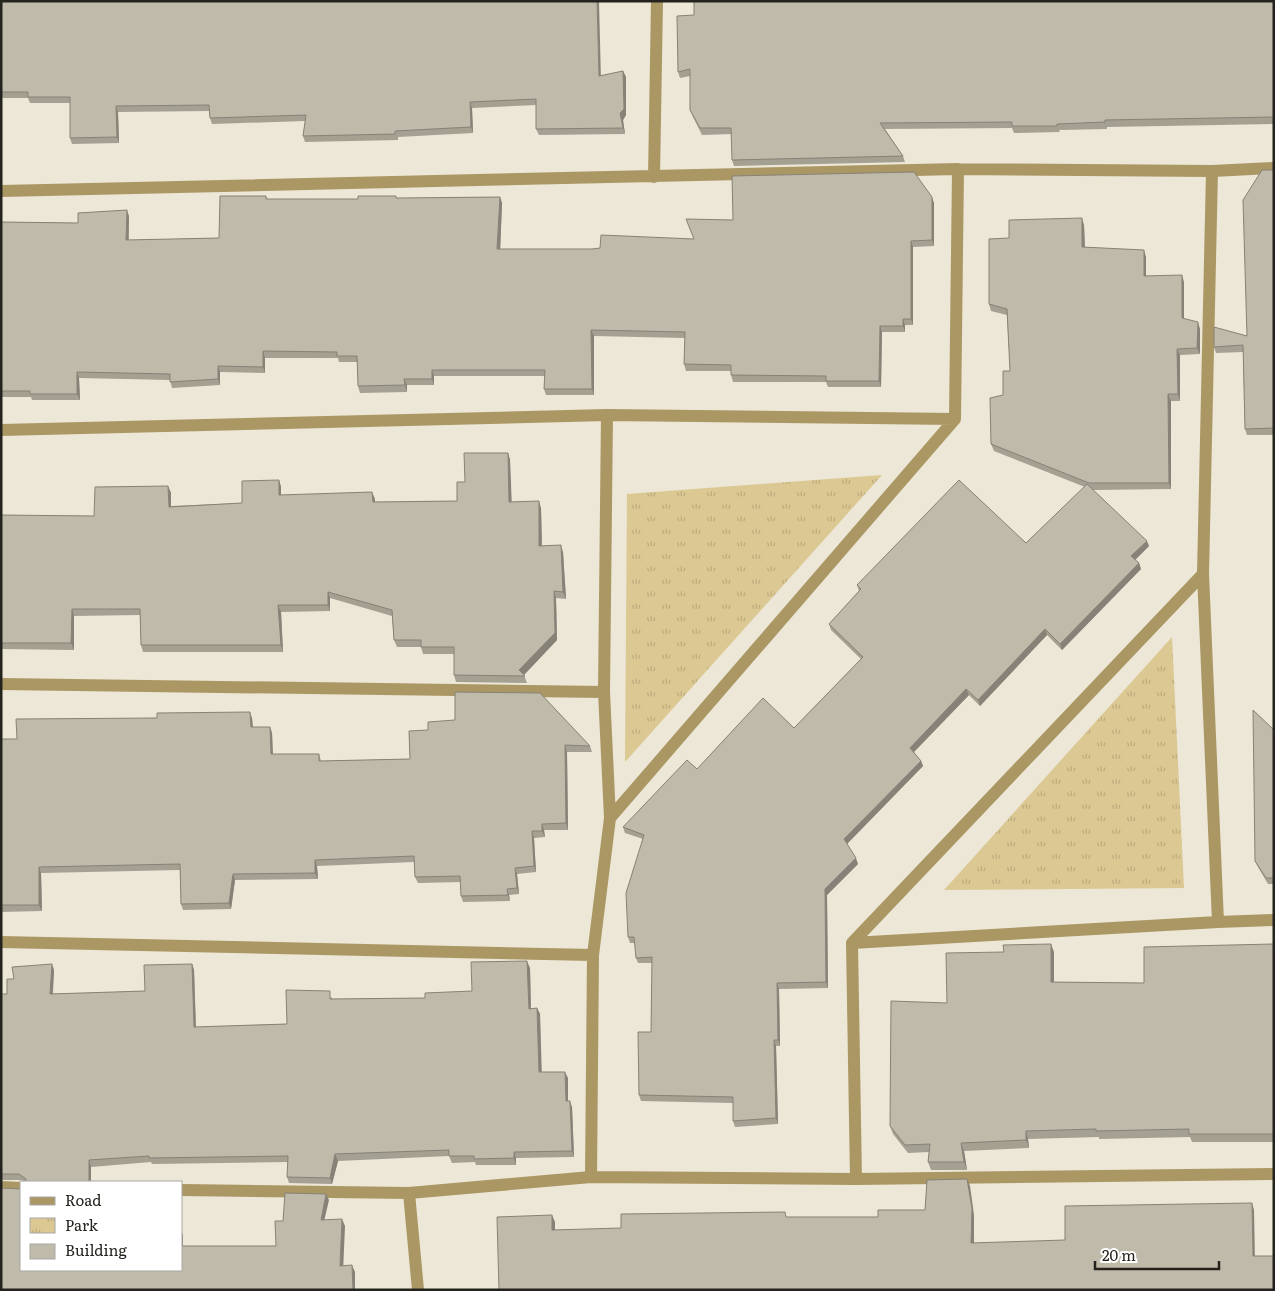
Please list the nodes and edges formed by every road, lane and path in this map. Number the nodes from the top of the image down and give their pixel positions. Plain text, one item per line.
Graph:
1 (657, 1) edge
2 (1274, 168) edge
3 (958, 169) junction
4 (1212, 171) junction
5 (654, 177) junction
6 (1, 191) edge
7 (607, 415) junction
8 (955, 419) junction
9 (1, 430) edge
10 (1203, 574) junction
11 (1, 684) edge
12 (604, 692) junction
13 (610, 818) junction
14 (1274, 920) edge
15 (1218, 922) junction
16 (1, 942) edge
17 (852, 943) junction
18 (593, 955) junction
19 (1274, 1174) edge
20 (591, 1177) junction
21 (856, 1179) junction
22 (1, 1187) edge
23 (20, 1188) edge
24 (182, 1190) edge
25 (409, 1193) junction
26 (418, 1290) edge

1 - 5 street
2 - 4 street
3 - 4 street
3 - 5 street
3 - 8 street
4 - 10 street
5 - 6 street
7 - 8 street
7 - 9 street
7 - 12 street
8 - 13 street
10 - 15 street
10 - 17 street
11 - 12 street
12 - 13 street
13 - 18 street
14 - 15 street
15 - 17 street
16 - 18 street
17 - 21 street
18 - 20 street
19 - 21 street
20 - 21 street
20 - 25 street
22 - 23 street
24 - 25 street
25 - 26 street

